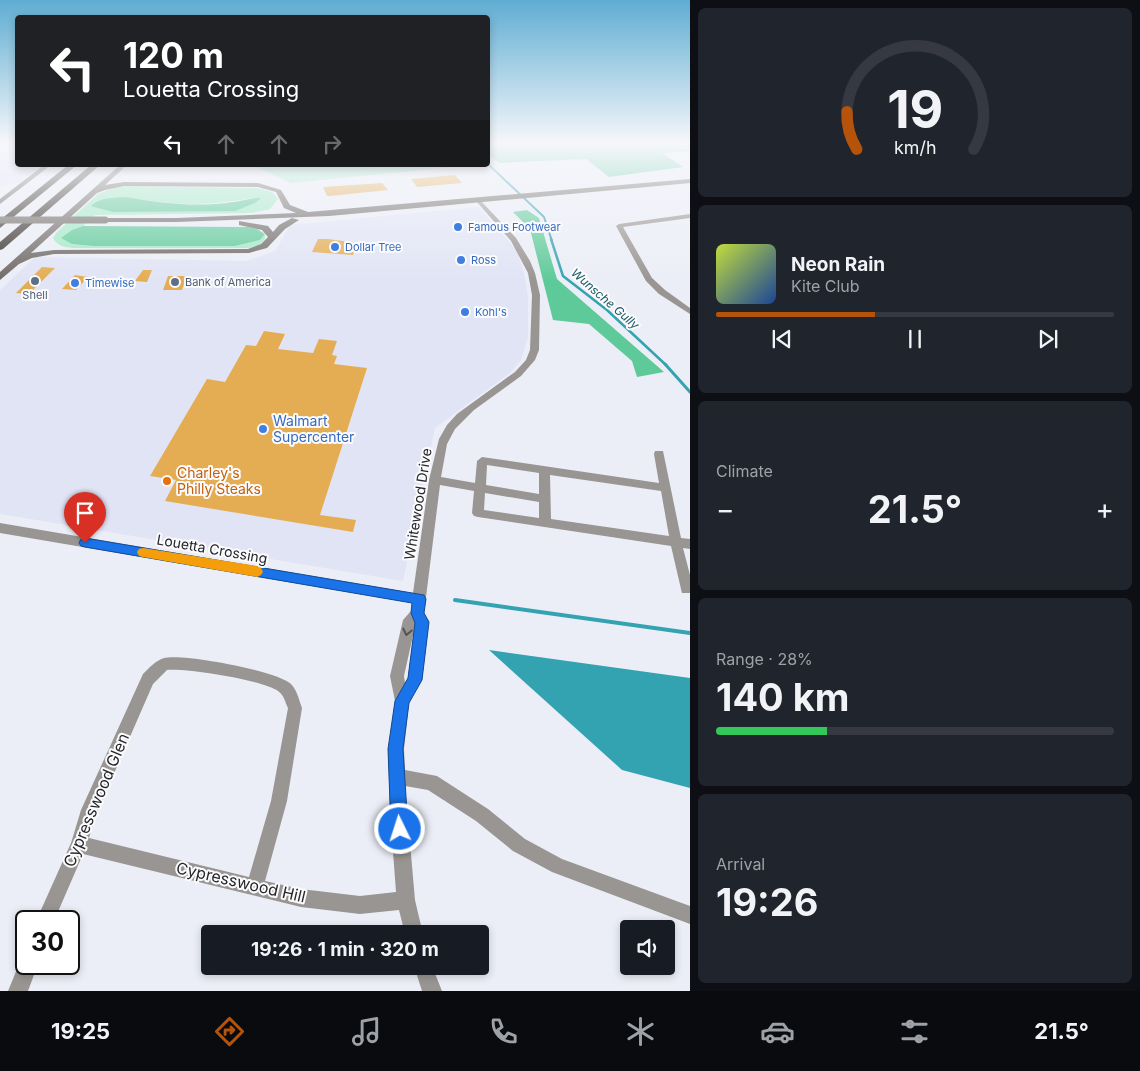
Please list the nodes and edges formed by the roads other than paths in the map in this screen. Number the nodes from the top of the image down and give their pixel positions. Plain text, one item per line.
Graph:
1 (16, 189) edge
2 (43, 189) edge
3 (68, 189) edge
4 (96, 189) edge
5 (101, 189) edge
6 (273, 189) edge
7 (604, 189) edge
8 (93, 192) junction
9 (0, 202) edge
10 (284, 202) junction
11 (480, 202) junction
12 (362, 211) junction
13 (312, 215) junction
14 (690, 216) edge
15 (353, 217) junction
16 (0, 220) edge
17 (239, 220) junction
18 (295, 220) junction
19 (0, 225) edge
20 (51, 231) junction
21 (273, 237) junction
22 (0, 247) edge
23 (68, 251) junction
24 (17, 262) junction
25 (0, 276) edge
26 (690, 312) edge
27 (660, 454) dead end
28 (544, 473) junction
29 (435, 480) junction
30 (480, 487) junction
31 (666, 488) junction
32 (545, 506) junction
33 (0, 528) edge
34 (676, 542) junction
35 (690, 544) edge
36 (687, 589) dead end
37 (419, 599) junction
38 (417, 613) junction
39 (403, 655) junction
40 (418, 658) junction
41 (402, 701) junction
42 (397, 777) junction
43 (79, 844) junction
44 (255, 886) junction
45 (406, 900) junction
46 (49, 910) edge
47 (690, 915) edge
48 (412, 925) edge
49 (25, 975) edge
50 (426, 975) edge
51 (18, 991) edge
52 (432, 991) edge

1 - 9 main road
2 - 19 highway
3 - 22 highway
4 - 8 main road
5 - 8 main road
6 - 10 main road
7 - 11 main road
8 - 20 main road
10 - 13 main road
10 - 17 main road
11 - 12 main road
11 - 15 main road
11 - 29 street, Whitewood Drive
12 - 13 main road
12 - 15 main road
13 - 17 main road
14 - 26 street
15 - 18 main road
16 - 17 main road, bridge
17 - 18 main road
17 - 21 main road
18 - 21 main road
20 - 23 main road
20 - 24 main road
21 - 23 main road
23 - 24 main road
24 - 25 main road
27 - 31 street
28 - 30 street
28 - 31 street
28 - 32 street
29 - 30 street
29 - 37 street, Whitewood Drive
30 - 32 street
30 - 32 street
31 - 34 street
32 - 34 street
33 - 37 street, Louetta Crossing
34 - 35 street
34 - 36 street
37 - 38 street, Whitewood Drive
38 -> 39 street
38 - 40 street
39 - 40 street
39 - 41 street
40 - 41 street
41 - 42 street
42 - 45 street
42 - 47 street
43 - 44 street, Cypresswood Hill
43 - 44 street, Cypresswood Glen
43 - 46 street, Cypresswood Glen
44 - 45 street, Cypresswood Hill
45 - 48 street
49 - 51 street
50 - 52 street

